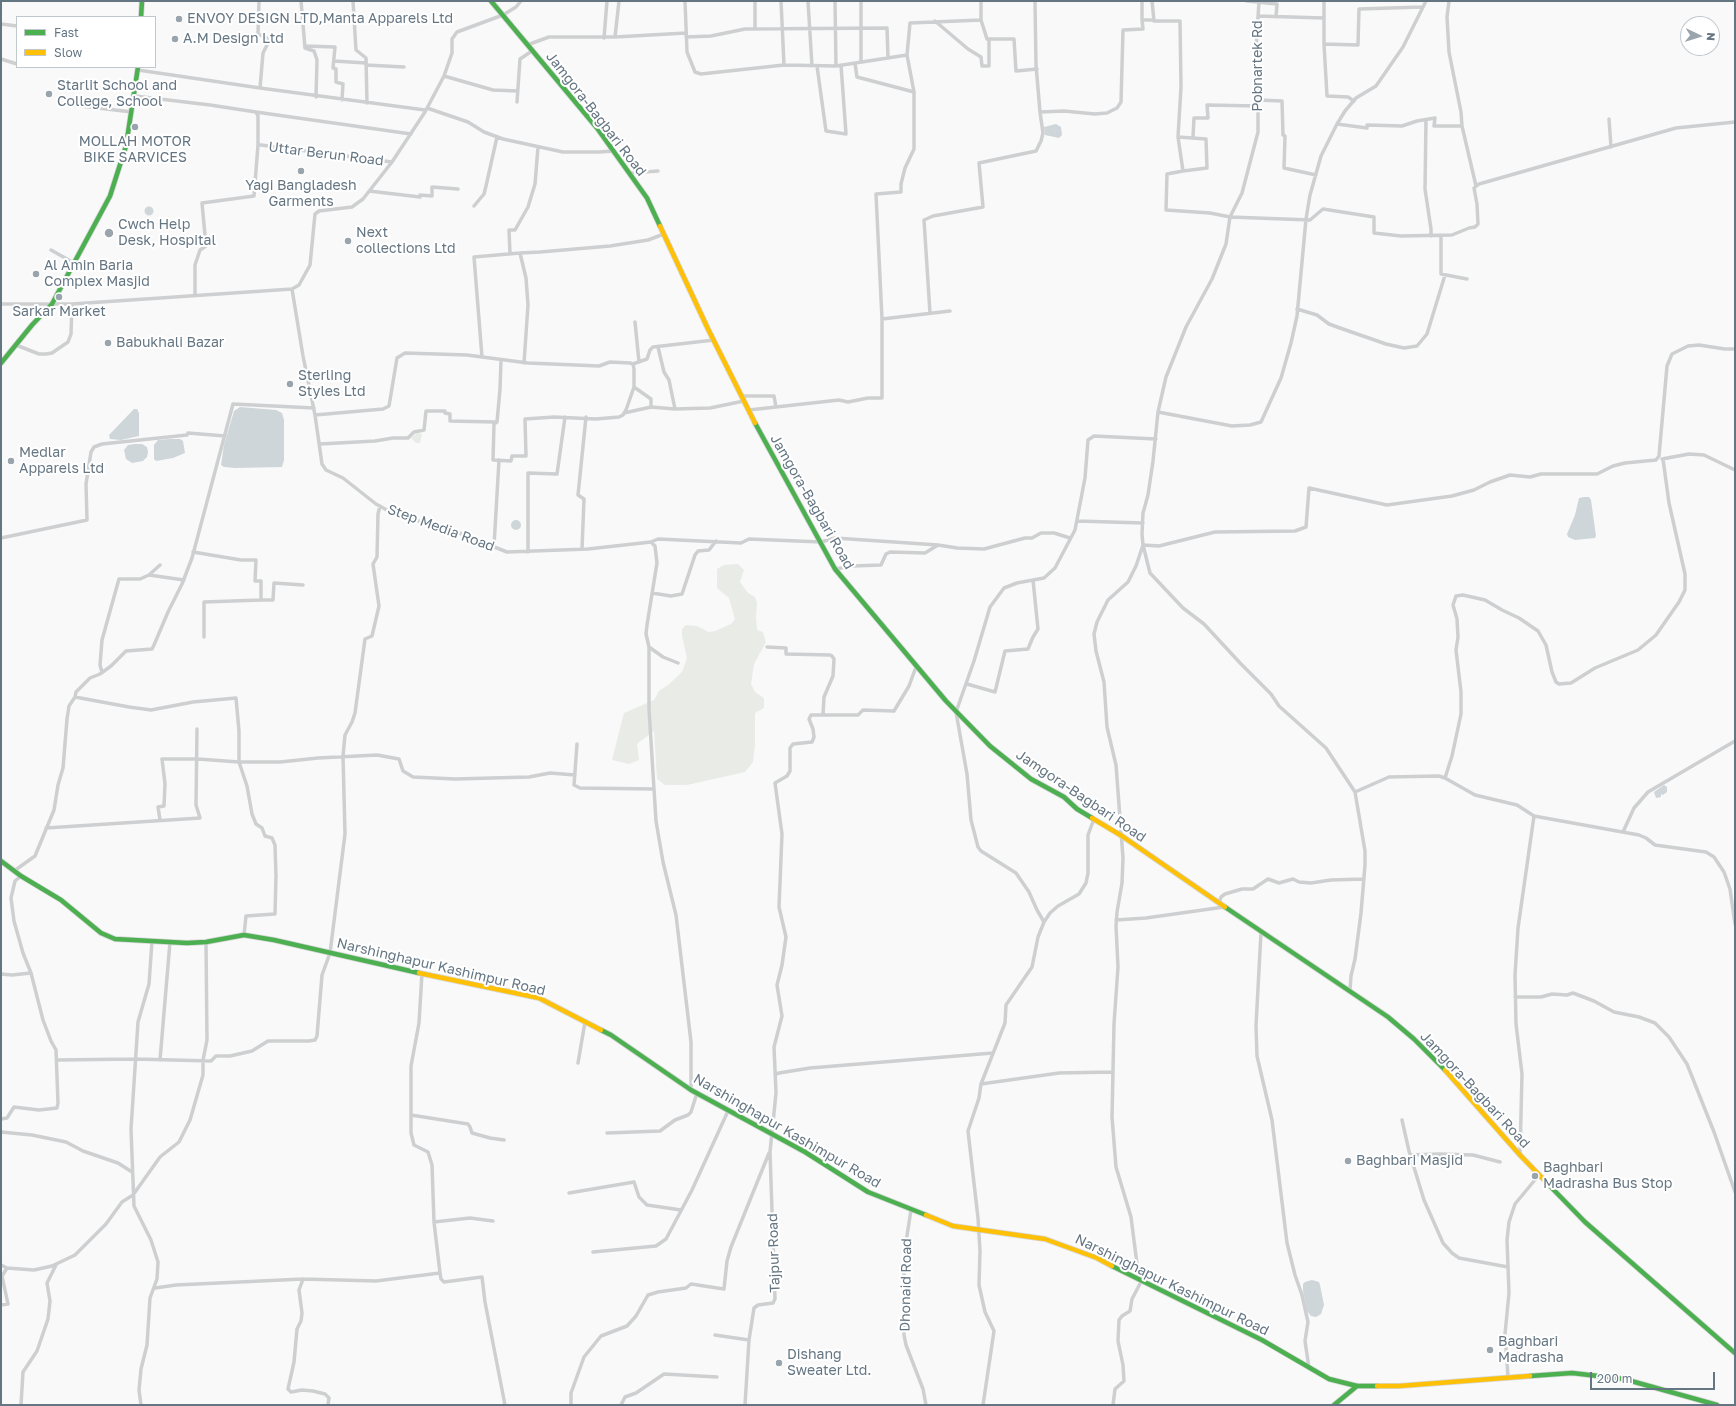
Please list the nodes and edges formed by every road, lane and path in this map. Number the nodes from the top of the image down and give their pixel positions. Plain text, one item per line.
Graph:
1 (142, 1) edge
2 (259, 1) edge
3 (301, 1) edge
4 (353, 1) edge
5 (491, 1) edge
6 (521, 1) edge
7 (607, 1) edge
8 (619, 1) edge
9 (685, 1) edge
10 (755, 1) edge
11 (781, 1) edge
12 (808, 1) edge
13 (835, 1) edge
14 (861, 1) edge
15 (981, 1) edge
16 (1035, 1) edge
17 (1142, 1) edge
18 (1152, 1) edge
19 (1247, 1) edge
20 (1324, 1) edge
21 (1426, 1) edge
22 (1449, 1) edge
23 (1259, 2) edge
24 (1422, 7) junction
25 (503, 15) junction
26 (141, 16) edge
27 (1258, 16) junction
28 (1276, 17) junction
29 (1324, 18) junction
30 (981, 20) junction
31 (1142, 20) junction
32 (1154, 20) junction
33 (935, 21) junction
34 (1, 24) edge
35 (16, 26) edge
36 (755, 29) junction
37 (835, 29) junction
38 (861, 29) junction
39 (781, 30) junction
40 (809, 30) junction
41 (686, 35) junction
42 (615, 37) junction
43 (604, 38) junction
44 (989, 39) junction
45 (1324, 44) junction
46 (528, 45) junction
47 (305, 46) junction
48 (532, 50) junction
49 (907, 55) junction
50 (888, 58) junction
51 (1, 59) edge
52 (334, 60) junction
53 (855, 62) junction
54 (861, 62) junction
55 (16, 64) edge
56 (366, 64) junction
57 (784, 65) junction
58 (841, 65) junction
59 (815, 66) junction
60 (836, 66) junction
61 (404, 67) dead end
62 (138, 69) edge
63 (1037, 69) junction
64 (444, 76) junction
65 (260, 88) junction
66 (518, 91) junction
67 (914, 92) junction
68 (135, 96) junction
69 (316, 97) junction
70 (342, 100) junction
71 (1258, 100) junction
72 (1354, 101) junction
73 (517, 102) dead end
74 (367, 103) junction
75 (72, 105) dead end
76 (1258, 106) junction
77 (426, 109) junction
78 (132, 112) junction
79 (256, 112) junction
80 (1040, 112) junction
81 (1609, 119) dead end
82 (1426, 120) junction
83 (1735, 122) edge
84 (1337, 124) junction
85 (1462, 126) junction
86 (411, 134) junction
87 (497, 137) junction
88 (1178, 137) junction
89 (1193, 137) junction
90 (258, 145) junction
91 (538, 147) junction
92 (1611, 147) junction
93 (614, 151) junction
94 (392, 162) junction
95 (658, 171) dead end
96 (1183, 171) junction
97 (630, 173) junction
98 (1316, 175) junction
99 (1476, 186) junction
100 (458, 189) dead end
101 (369, 191) junction
102 (474, 206) dead end
103 (1230, 217) junction
104 (1306, 220) junction
105 (664, 234) junction
106 (1431, 236) junction
107 (1441, 236) junction
108 (51, 250) dead end
109 (520, 253) junction
110 (510, 254) junction
111 (74, 263) junction
112 (1445, 275) junction
113 (1467, 279) dead end
114 (292, 289) junction
115 (194, 296) junction
116 (1, 304) edge
117 (52, 304) junction
118 (72, 304) junction
119 (1297, 309) junction
120 (950, 311) dead end
121 (930, 313) junction
122 (882, 319) junction
123 (635, 322) dead end
124 (714, 340) junction
125 (16, 345) junction
126 (658, 347) junction
127 (1735, 349) edge
128 (482, 357) junction
129 (501, 360) junction
130 (639, 362) junction
131 (1, 363) edge
132 (524, 363) junction
133 (633, 364) junction
134 (634, 387) junction
135 (743, 398) junction
136 (776, 407) junction
137 (314, 408) junction
138 (651, 408) junction
139 (675, 410) junction
140 (749, 410) junction
141 (1158, 412) junction
142 (624, 413) junction
143 (315, 415) junction
144 (565, 416) junction
145 (586, 417) junction
146 (496, 422) junction
147 (225, 436) junction
148 (1156, 439) junction
149 (320, 444) junction
150 (1657, 459) junction
151 (1663, 459) junction
152 (499, 460) junction
153 (1735, 470) edge
154 (380, 506) junction
155 (1077, 521) junction
156 (1143, 523) junction
157 (1, 538) edge
158 (1070, 538) junction
159 (716, 541) junction
160 (652, 542) junction
161 (821, 542) junction
162 (938, 545) junction
163 (1143, 545) junction
164 (494, 546) junction
165 (582, 549) junction
166 (193, 552) junction
167 (528, 552) junction
168 (160, 565) dead end
169 (835, 569) junction
170 (149, 575) junction
171 (184, 580) junction
172 (1033, 580) junction
173 (303, 585) dead end
174 (652, 594) junction
175 (260, 600) junction
176 (204, 637) dead end
177 (649, 647) junction
178 (767, 647) dead end
179 (678, 663) dead end
180 (916, 667) junction
181 (102, 672) junction
182 (967, 684) junction
183 (75, 697) junction
184 (956, 712) junction
185 (823, 715) junction
186 (197, 729) dead end
187 (1735, 741) edge
188 (577, 744) dead end
189 (343, 756) junction
190 (198, 759) junction
191 (239, 762) junction
192 (575, 775) junction
193 (1445, 778) junction
194 (654, 789) junction
195 (1355, 792) junction
196 (1534, 816) junction
197 (1094, 819) junction
198 (160, 820) junction
199 (46, 828) junction
200 (1623, 832) junction
201 (1122, 836) junction
202 (1, 861) edge
203 (14, 871) junction
204 (21, 876) junction
205 (1364, 879) junction
206 (1219, 903) junction
207 (1224, 907) junction
208 (1116, 920) junction
209 (1044, 922) junction
210 (1735, 924) edge
211 (1260, 932) junction
212 (244, 935) junction
213 (152, 941) junction
214 (170, 942) junction
215 (206, 942) junction
216 (330, 953) junction
217 (32, 973) junction
218 (422, 973) junction
219 (1, 974) edge
220 (1350, 990) junction
221 (1515, 997) junction
222 (585, 1022) junction
223 (993, 1053) junction
224 (135, 1059) junction
225 (56, 1060) junction
226 (160, 1060) junction
227 (203, 1060) junction
228 (578, 1063) dead end
229 (1112, 1072) junction
230 (776, 1074) junction
231 (981, 1084) junction
232 (691, 1090) junction
233 (697, 1094) junction
234 (728, 1111) junction
235 (411, 1115) junction
236 (1, 1119) edge
237 (1402, 1120) dead end
238 (1, 1132) edge
239 (607, 1132) dead end
240 (771, 1133) junction
241 (504, 1140) dead end
242 (770, 1152) junction
243 (1410, 1155) junction
244 (1520, 1155) junction
245 (1500, 1162) dead end
246 (132, 1172) junction
247 (1539, 1175) junction
248 (1735, 1192) edge
249 (569, 1193) dead end
250 (133, 1195) junction
251 (681, 1210) junction
252 (911, 1210) junction
253 (493, 1221) dead end
254 (434, 1222) junction
255 (979, 1230) junction
256 (593, 1252) dead end
257 (56, 1264) junction
258 (1, 1265) edge
259 (1508, 1267) junction
260 (7, 1268) junction
261 (440, 1273) junction
262 (303, 1279) junction
263 (1142, 1280) junction
264 (155, 1288) junction
265 (1, 1305) edge
266 (715, 1335) dead end
267 (749, 1340) junction
268 (1735, 1353) edge
269 (1309, 1368) junction
270 (717, 1377) dead end
271 (1508, 1377) junction
272 (1357, 1386) junction
273 (21, 1405) edge
274 (141, 1405) edge
275 (328, 1405) edge
276 (505, 1405) edge
277 (571, 1405) edge
278 (621, 1405) edge
279 (745, 1405) edge
280 (926, 1405) edge
281 (983, 1405) edge
282 (1113, 1405) edge
283 (1334, 1405) edge
284 (1717, 1405) edge

1 - 26 main road
2 - 65 street
3 - 47 street
4 - 56 street
5 - 25 main road, Jamgora-Bagbari Road
6 - 25 street
7 - 43 street
8 - 42 street
9 - 41 street
10 - 36 street
11 - 39 street
12 - 40 street
13 - 37 street
14 - 38 street
15 - 30 street
16 - 63 street
17 - 31 street
18 - 32 street
19 - 23 street
20 - 29 street
21 - 24 street
22 - 85 street
23 - 27 street, Pobnartek Rd
23 - 28 street
24 - 45 street
24 - 72 street
25 - 46 main road, Jamgora-Bagbari Road
25 - 64 street
27 - 28 street
27 - 71 street, Pobnartek Rd
28 - 29 street
29 - 45 street
30 - 33 street
30 - 44 street
31 - 32 street
31 - 80 street
32 - 88 street
33 - 44 street
33 - 49 street
34 - 35 street
36 - 39 street
36 - 41 street
37 - 38 street
37 - 40 street
37 - 60 street
38 - 50 street
38 - 54 street
39 - 40 street
39 - 57 street
40 - 59 street
41 - 42 street
41 - 57 street
42 - 43 street
43 - 46 street
44 - 63 street
45 - 72 street
46 - 48 main road, Jamgora-Bagbari Road
47 - 52 street
47 - 69 street
48 - 66 street
48 - 93 main road, Jamgora-Bagbari Road
49 - 50 street
49 - 67 street
50 - 54 street
51 - 55 street
52 - 56 street
52 - 70 street
53 - 54 street
53 - 58 street
53 - 67 street
56 - 61 street
56 - 74 street
57 - 59 street
58 - 59 street
58 - 60 street
59 - 60 street
62 - 65 street
62 - 68 main road
63 - 80 street
64 - 66 street
64 - 77 street
65 - 69 street
66 - 73 street
67 - 122 street
68 - 78 main road
68 - 79 street
69 - 70 street
70 - 74 street
71 - 76 street, Pobnartek Rd
71 - 98 street
72 - 84 street
74 - 77 street
75 - 78 street
76 - 89 street
76 - 103 street, Pobnartek Rd
77 - 86 street
77 - 87 street
78 - 111 main road
79 - 86 street
79 - 90 street, Uttar Berun Road
80 - 121 street
81 - 92 street
82 - 84 street
82 - 85 street
82 - 106 street
83 - 92 street
84 - 98 street
85 - 99 street
86 - 94 street
87 - 91 street
87 - 102 street
88 - 89 street
88 - 96 street
89 - 96 street
90 - 94 street, Uttar Berun Road
90 - 115 street
91 - 93 street
91 - 110 street
92 - 99 street
93 - 97 main road, Jamgora-Bagbari Road
94 - 101 street, Uttar Berun Road
95 - 97 street
96 - 103 street
97 - 105 main road, Jamgora-Bagbari Road
98 - 104 street
99 - 107 street
100 - 101 street
101 - 114 street, Uttar Berun Road
103 - 104 street
103 - 141 street, Pobnartek Rd
104 - 106 street
104 - 119 street
105 - 109 street
105 - 124 main road, Jamgora-Bagbari Road
106 - 107 street
107 - 112 street
108 - 111 street
109 - 110 street
109 - 132 street
110 - 128 street
111 - 117 main road
112 - 113 street
112 - 119 street
114 - 115 street
114 - 137 street, Step Media Road
115 - 118 street
116 - 117 street
117 - 118 street
117 - 125 main road
118 - 125 street
119 - 141 street
120 - 121 street
121 - 122 street
122 - 136 street
123 - 130 street
124 - 126 street
124 - 135 main road, Jamgora-Bagbari Road
125 - 131 main road
126 - 130 street
126 - 139 street
127 - 150 street
128 - 129 street
128 - 143 street
129 - 132 street
129 - 146 street
130 - 133 street
132 - 133 street
133 - 134 street
134 - 138 street
134 - 142 street
135 - 136 street
135 - 139 street
135 - 140 main road, Jamgora-Bagbari Road
136 - 140 street
137 - 143 street, Step Media Road
137 - 147 street
138 - 139 street
138 - 142 street
140 - 161 main road, Jamgora-Bagbari Road
141 - 148 street, Pobnartek Rd
142 - 145 street
143 - 149 street, Step Media Road
144 - 145 street
144 - 152 street
144 - 167 street
145 - 165 street
146 - 149 street
146 - 152 street
147 - 157 street
147 - 166 street
148 - 155 street
148 - 156 street, Pobnartek Rd
149 - 154 street, Step Media Road
150 - 151 street
150 - 163 street
151 - 153 street
151 - 193 street
152 - 164 street
154 - 164 street, Step Media Road
154 - 189 street
155 - 156 street
155 - 158 street
156 - 163 street, Pobnartek Rd
158 - 162 street, Step Media Road
158 - 172 street
159 - 160 street, Step Media Road
159 - 161 street, Step Media Road
159 - 174 street
160 - 165 street, Step Media Road
160 - 174 street
161 - 162 street, Step Media Road
161 - 169 main road, Jamgora-Bagbari Road
162 - 169 street
163 - 195 street
163 - 201 street
164 - 167 street, Step Media Road
165 - 167 street, Step Media Road
166 - 171 street
166 - 175 street
168 - 170 street
169 - 180 main road, Jamgora-Bagbari Road
170 - 171 street
170 - 181 street
171 - 181 street
172 - 182 street
172 - 182 street
173 - 175 street
174 - 177 street
175 - 176 street
177 - 179 street
177 - 194 street
178 - 185 street
180 - 184 main road, Jamgora-Bagbari Road
180 - 185 street
181 - 183 street
182 - 184 street
183 - 191 street
183 - 199 street
184 - 197 main road, Jamgora-Bagbari Road
184 - 209 street
185 - 230 street, Tajpur Road
186 - 190 street
187 - 200 street
188 - 192 street
189 - 191 street
189 - 192 street
189 - 216 street
190 - 191 street
190 - 198 street
190 - 198 street
191 - 212 street
192 - 194 street
193 - 195 street
193 - 196 street
194 - 232 street
195 - 205 street
196 - 200 street
196 - 221 street
197 - 201 main road, Jamgora-Bagbari Road
197 - 209 street
198 - 199 street
199 - 203 street
200 - 210 street
201 - 206 main road, Jamgora-Bagbari Road
201 - 208 street
202 - 203 main road, Narshinghapur Kashimpur Road
203 - 204 main road, Narshinghapur Kashimpur Road
204 - 213 main road, Narshinghapur Kashimpur Road
204 - 217 street
205 - 206 street
205 - 220 street
206 - 207 main road, Jamgora-Bagbari Road
207 - 208 street
207 - 211 main road, Jamgora-Bagbari Road
208 - 229 street
209 - 223 street
211 - 220 main road, Jamgora-Bagbari Road
211 - 269 street
212 - 215 main road, Narshinghapur Kashimpur Road
212 - 216 main road, Narshinghapur Kashimpur Road
213 - 214 main road, Narshinghapur Kashimpur Road
213 - 224 street
214 - 215 main road, Narshinghapur Kashimpur Road
214 - 226 street
215 - 227 street
216 - 218 main road, Narshinghapur Kashimpur Road
216 - 227 street
217 - 219 street
217 - 225 street
218 - 222 main road, Narshinghapur Kashimpur Road
218 - 235 street
220 - 244 main road, Jamgora-Bagbari Road
221 - 244 street
221 - 248 street
222 - 228 street
222 - 232 main road, Narshinghapur Kashimpur Road
223 - 230 street
223 - 231 street
224 - 225 street
224 - 226 street
224 - 246 street
225 - 236 street
226 - 227 street
227 - 250 street
229 - 231 street
229 - 263 street
230 - 240 street, Tajpur Road
231 - 255 street
232 - 233 main road, Narshinghapur Kashimpur Road
233 - 234 main road, Narshinghapur Kashimpur Road
233 - 239 street
234 - 240 main road, Narshinghapur Kashimpur Road
234 - 251 street
235 - 241 street
235 - 254 street
237 - 243 street
238 - 246 street
240 - 242 street, Tajpur Road
240 - 252 main road, Narshinghapur Kashimpur Road
242 - 267 street, Tajpur Road
242 - 277 street
243 - 245 street
243 - 259 street
244 - 247 main road, Jamgora-Bagbari Road
246 - 250 street
247 - 259 street
247 - 268 main road, Jamgora-Bagbari Road
249 - 251 street
250 - 257 street
250 - 264 street
251 - 256 street
252 - 255 main road, Narshinghapur Kashimpur Road
252 - 280 street, Dhonaid Road
253 - 254 street
254 - 261 street
255 - 263 main road, Narshinghapur Kashimpur Road
255 - 281 street
257 - 260 street
257 - 273 street
258 - 260 street
259 - 271 street
260 - 265 street
261 - 262 street
261 - 276 street
262 - 264 street
262 - 275 street
263 - 269 main road, Narshinghapur Kashimpur Road
263 - 282 street
264 - 274 street
266 - 267 street
267 - 279 street, Tajpur Road
269 - 272 main road, Narshinghapur Kashimpur Road
270 - 278 street
271 - 272 main road, Narshinghapur Kashimpur Road
271 - 284 main road, Narshinghapur Kashimpur Road
272 - 283 main road

